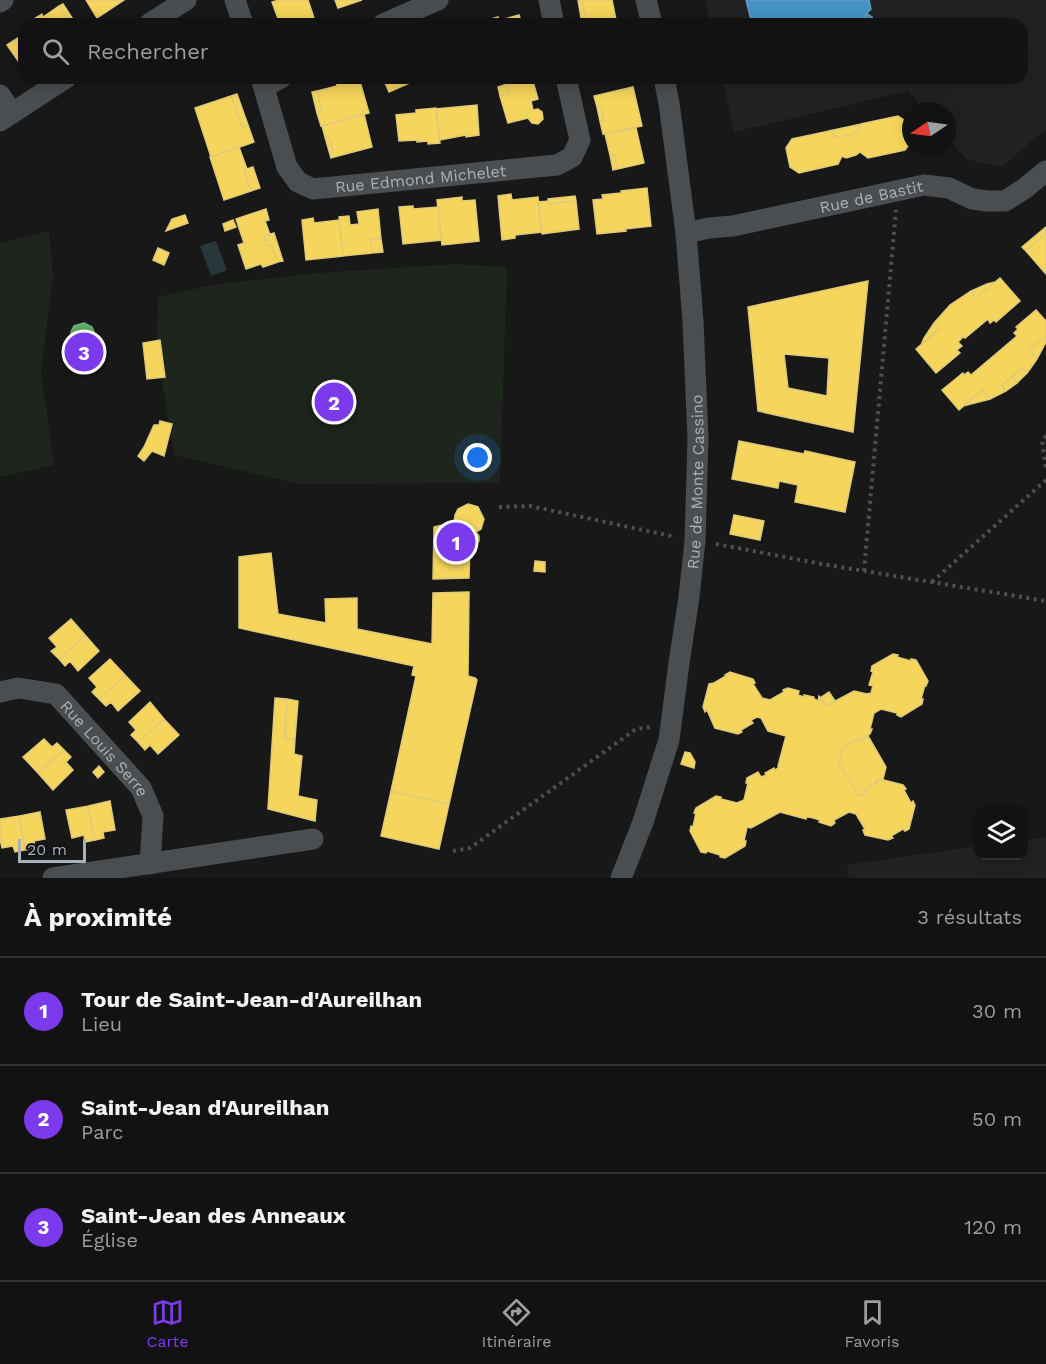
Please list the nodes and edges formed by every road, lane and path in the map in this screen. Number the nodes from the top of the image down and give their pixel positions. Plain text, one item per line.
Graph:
1 (186, 0) edge
2 (236, 0) edge
3 (438, 0) edge
4 (549, 0) edge
5 (646, 0) edge
6 (158, 18) edge
7 (241, 18) edge
8 (397, 18) edge
9 (553, 18) edge
10 (650, 18) edge
11 (57, 84) edge
12 (270, 84) edge
13 (567, 84) edge
14 (665, 84) edge
15 (0, 95) edge
16 (6, 117) edge
17 (1046, 171) edge
18 (898, 191) junction
19 (686, 233) junction
20 (1046, 436) edge
21 (1046, 471) edge
22 (1046, 480) edge
23 (499, 507) dead end
24 (695, 541) junction
25 (864, 571) junction
26 (932, 582) junction
27 (1046, 601) edge
28 (0, 692) edge
29 (670, 731) junction
30 (313, 839) dead end
31 (453, 852) dead end
32 (150, 864) junction
33 (53, 878) edge
34 (621, 878) edge

1 - 6 street
2 - 7 street
3 - 8 street
4 - 9 street
5 - 10 street
11 - 16 street
12 - 13 street, Rue Edmond Michelet
14 - 19 street, Rue de Monte Cassino
15 - 16 street
17 - 18 street, Rue de Bastit
18 - 19 street, Rue de Bastit
18 - 25 path
19 - 24 street, Rue de Monte Cassino
20 - 21 path
22 - 26 path
23 - 24 path
24 - 25 path
24 - 29 street, Rue de Monte Cassino
25 - 26 path
26 - 27 path
28 - 32 street, Rue Louis Serre
29 - 31 path
29 - 34 street, Rue de Monte Cassino
30 - 32 street
32 - 33 street

